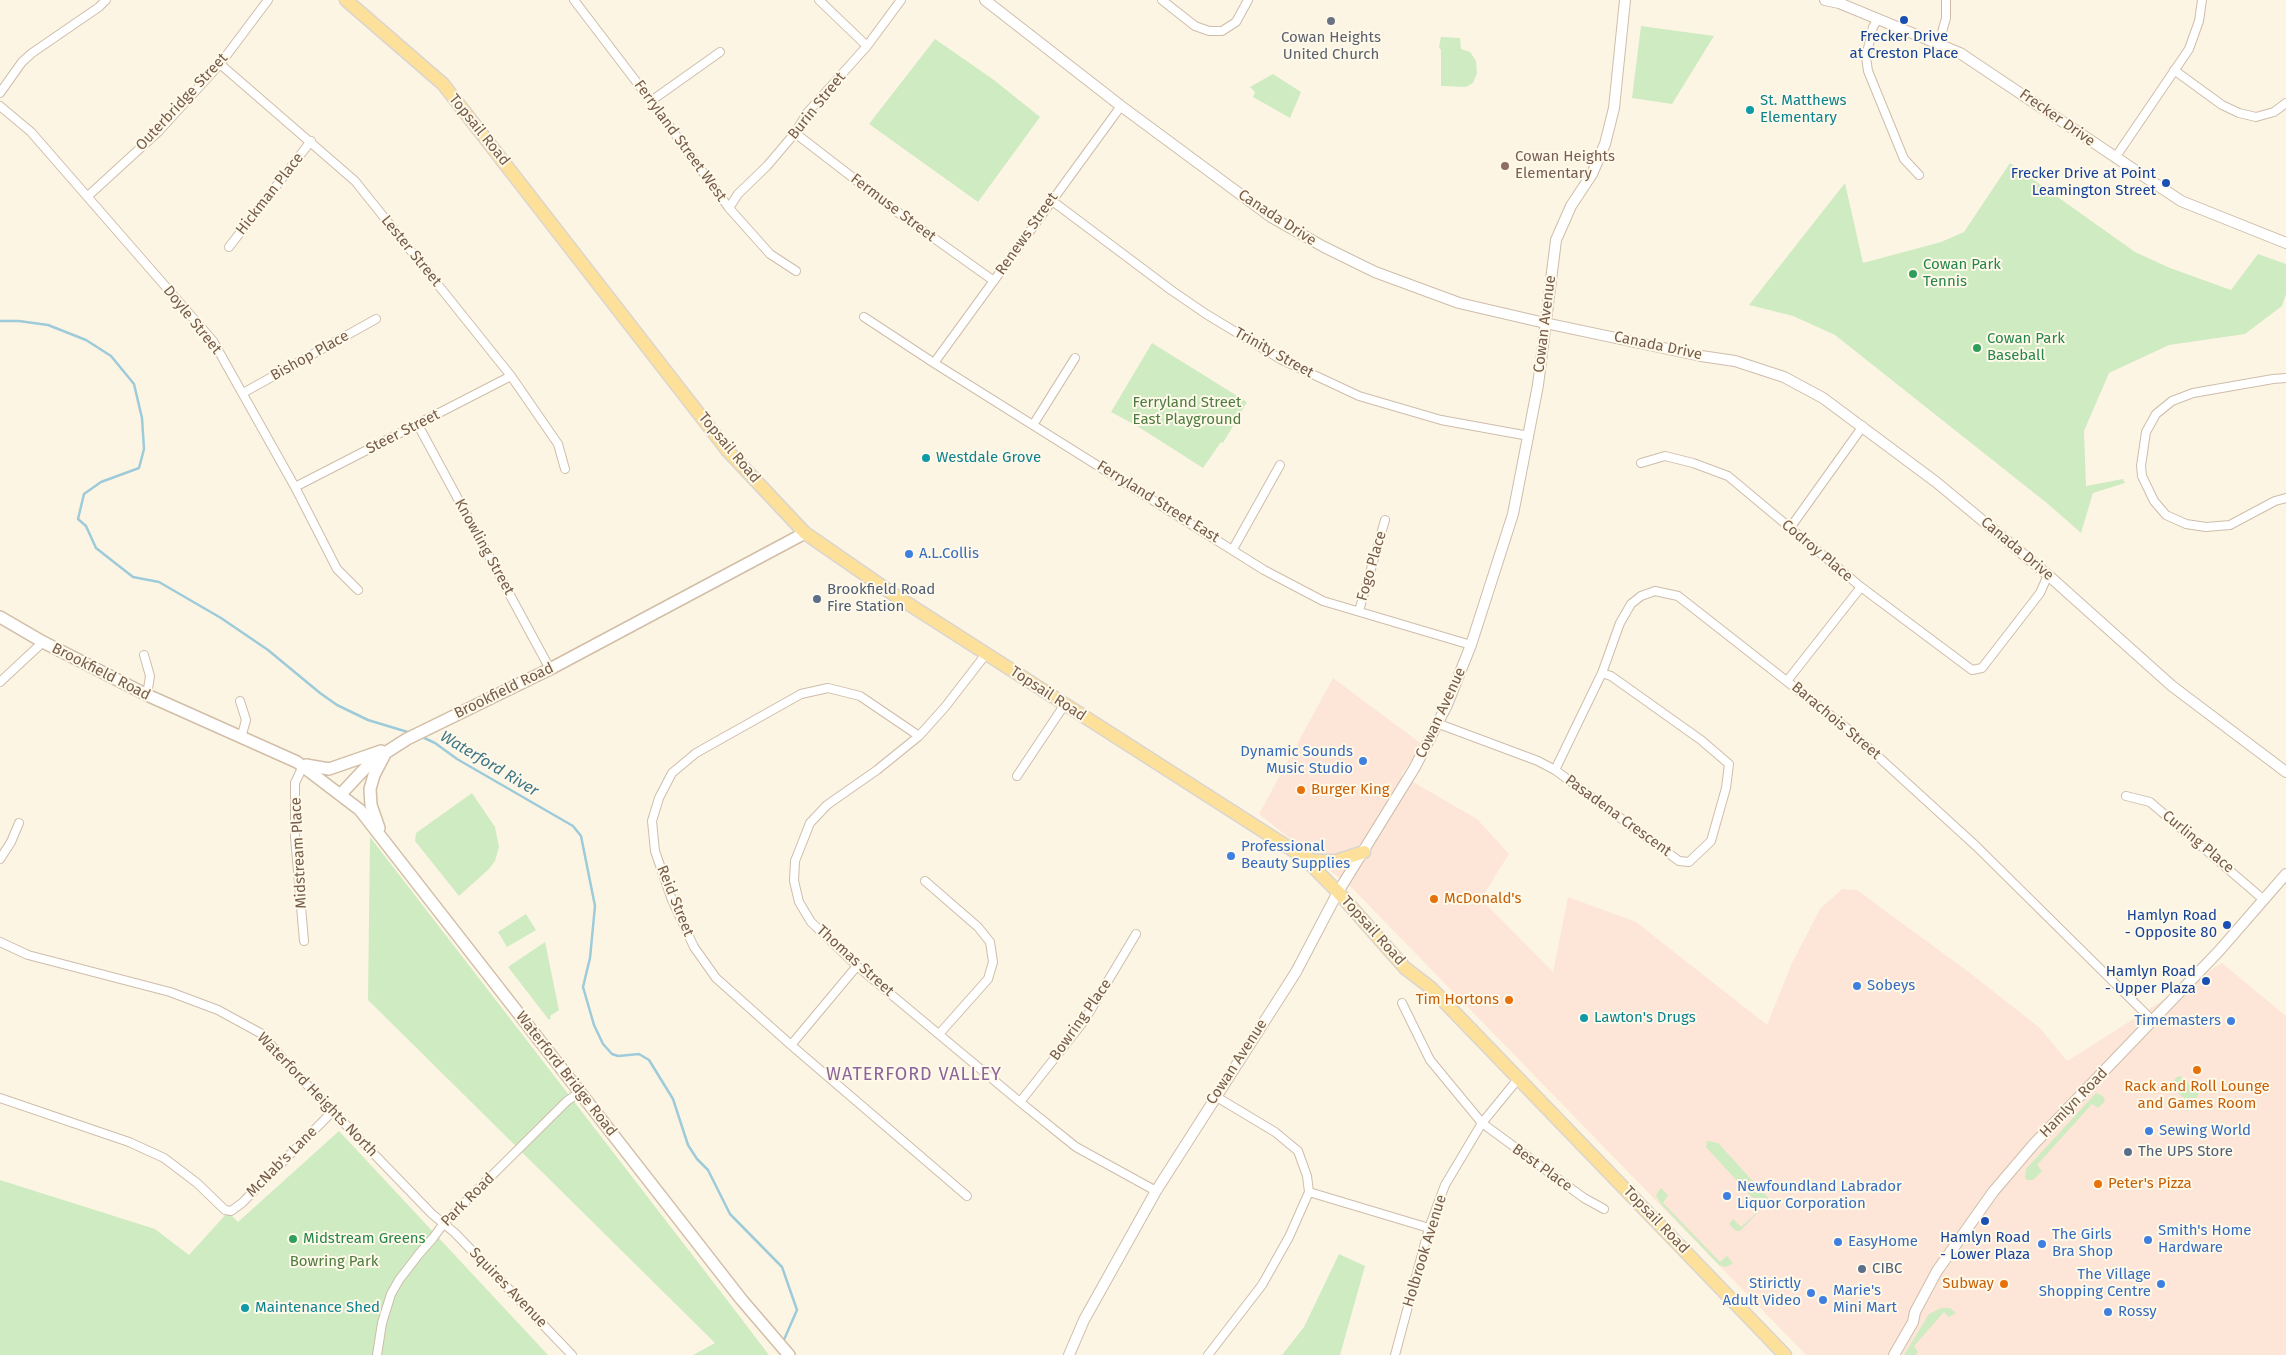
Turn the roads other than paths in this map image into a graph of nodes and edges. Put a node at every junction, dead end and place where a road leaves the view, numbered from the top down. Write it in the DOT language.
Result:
graph roads {
  1 [pos="106,0"];
  2 [pos="268,0"];
  3 [pos="346,0"];
  4 [pos="819,0"];
  5 [pos="901,0"];
  6 [pos="985,0"];
  7 [pos="1162,0"];
  8 [pos="1248,0"];
  9 [pos="1624,0"];
  10 [pos="1825,0"];
  11 [pos="1946,0"];
  12 [pos="2202,0"];
  13 [pos="579,2"];
  14 [pos="1878,19"];
  15 [pos="1939,43"];
  16 [pos="867,46"];
  17 [pos="720,52"];
  18 [pos="220,64"];
  19 [pos="2174,70"];
  20 [pos="0,93"];
  21 [pos="651,100"];
  22 [pos="2286,102"];
  23 [pos="0,106"];
  24 [pos="1121,106"];
  25 [pos="795,133"];
  26 [pos="311,141"];
  27 [pos="2115,158"];
  28 [pos="1919,175"];
  29 [pos="88,196"];
  30 [pos="1051,200"];
  31 [pos="728,208"];
  32 [pos="2286,243"];
  33 [pos="229,247"];
  34 [pos="796,271"];
  35 [pos="994,281"];
  36 [pos="864,317"];
  37 [pos="376,319"];
  38 [pos="1545,324"];
  39 [pos="1075,358"];
  40 [pos="934,364"];
  41 [pos="511,376"];
  42 [pos="2286,378"];
  43 [pos="243,393"];
  44 [pos="418,425"];
  45 [pos="1033,425"];
  46 [pos="1863,426"];
  47 [pos="1529,436"];
  48 [pos="1641,463"];
  49 [pos="1280,466"];
  50 [pos="565,469"];
  51 [pos="295,486"];
  52 [pos="2286,498"];
  53 [pos="1386,520"];
  54 [pos="1790,528"];
  55 [pos="805,533"];
  56 [pos="1233,549"];
  57 [pos="2048,575"];
  58 [pos="1861,587"];
  59 [pos="358,590"];
  60 [pos="1359,611"];
  61 [pos="0,618"];
  62 [pos="44,642"];
  63 [pos="1471,645"];
  64 [pos="986,654"];
  65 [pos="144,655"];
  66 [pos="550,669"];
  67 [pos="1602,673"];
  68 [pos="1788,681"];
  69 [pos="0,682"];
  70 [pos="147,695"];
  71 [pos="240,701"];
  72 [pos="1065,704"];
  73 [pos="1439,724"];
  74 [pos="919,736"];
  75 [pos="241,738"];
  76 [pos="390,748"];
  77 [pos="300,764"];
  78 [pos="1555,770"];
  79 [pos="2286,772"];
  80 [pos="1017,776"];
  81 [pos="341,794"];
  82 [pos="2126,796"];
  83 [pos="19,823"];
  84 [pos="383,837"];
  85 [pos="1364,852"];
  86 [pos="1302,856"];
  87 [pos="0,859"];
  88 [pos="2286,874"];
  89 [pos="924,881"];
  90 [pos="1338,892"];
  91 [pos="2264,900"];
  92 [pos="1136,934"];
  93 [pos="304,941"];
  94 [pos="0,942"];
  95 [pos="857,966"];
  96 [pos="1402,1003"];
  97 [pos="2152,1020"];
  98 [pos="940,1033"];
  99 [pos="791,1045"];
  100 [pos="1518,1079"];
  101 [pos="580,1092"];
  102 [pos="1215,1096"];
  103 [pos="0,1098"];
  104 [pos="1020,1102"];
  105 [pos="332,1112"];
  106 [pos="1482,1123"];
  107 [pos="1156,1191"];
  108 [pos="1309,1192"];
  109 [pos="968,1196"];
  110 [pos="1604,1209"];
  111 [pos="444,1223"];
  112 [pos="1429,1228"];
  113 [pos="378,1355"];
  114 [pos="572,1355"];
  115 [pos="789,1355"];
  116 [pos="1069,1355"];
  117 [pos="1208,1355"];
  118 [pos="1395,1355"];
  119 [pos="1786,1355"];
  120 [pos="1894,1355"];
  1 -- 20 [label="street"];
  2 -- 18 [label="street, Outerbridge Street"];
  3 -- 55 [label="main road, Topsail Road"];
  4 -- 16 [label="street"];
  5 -- 16 [label="street, Burin Street"];
  6 -- 24 [label="street, Canada Drive"];
  7 -- 8 [label="street"];
  9 -- 38 [label="street, Cowan Avenue"];
  10 -- 14 [label="street, Frecker Drive"];
  11 -- 15 [label="street"];
  12 -- 19 [label="street"];
  13 -- 21 [label="street, Ferryland Street West"];
  14 -- 15 [label="street, Frecker Drive"];
  14 -- 28 [label="street"];
  15 -- 27 [label="street, Frecker Drive"];
  16 -- 25 [label="street, Burin Street"];
  17 -- 21 [label="street"];
  18 -- 26 [label="street, Lester Street"];
  18 -- 29 [label="street, Outerbridge Street"];
  19 -- 22 [label="street"];
  19 -- 27 [label="street"];
  21 -- 31 [label="street, Ferryland Street West"];
  23 -- 29 [label="street, Doyle Street"];
  24 -- 30 [label="street, Renews Street"];
  24 -- 38 [label="street, Canada Drive"];
  25 -- 31 [label="street, Burin Street"];
  25 -- 35 [label="street, Fermuse Street"];
  26 -- 33 [label="street, Hickman Place"];
  26 -- 41 [label="street, Lester Street"];
  27 -- 32 [label="street, Frecker Drive"];
  29 -- 43 [label="street, Doyle Street"];
  30 -- 35 [label="street, Renews Street"];
  30 -- 47 [label="street, Trinity Street"];
  31 -- 34 [label="street, Ferryland Street West"];
  35 -- 40 [label="street, Renews Street"];
  36 -- 40 [label="street, Ferryland Street East"];
  37 -- 43 [label="street, Bishop Place"];
  38 -- 46 [label="street, Canada Drive"];
  38 -- 47 [label="street, Cowan Avenue"];
  39 -- 45 [label="street"];
  40 -- 45 [label="street, Ferryland Street East"];
  41 -- 44 [label="street, Steer Street"];
  41 -- 50 [label="street, Lester Street"];
  42 -- 52 [label="street"];
  43 -- 51 [label="street, Doyle Street"];
  44 -- 51 [label="street, Steer Street"];
  44 -- 66 [label="street, Knowling Street"];
  45 -- 56 [label="street, Ferryland Street East"];
  46 -- 54 [label="street"];
  46 -- 57 [label="street, Canada Drive"];
  47 -- 63 [label="street, Cowan Avenue"];
  48 -- 54 [label="street, Codroy Place"];
  49 -- 56 [label="street"];
  51 -- 59 [label="street, Doyle Street"];
  53 -- 60 [label="street, Fogo Place"];
  54 -- 58 [label="street, Codroy Place"];
  55 -- 64 [label="main road, Topsail Road"];
  55 -- 66 [label="main road, Brookfield Road"];
  56 -- 60 [label="street, Ferryland Street East"];
  57 -- 58 [label="street, Codroy Place"];
  57 -- 79 [label="street, Canada Drive"];
  58 -- 68 [label="street"];
  60 -- 63 [label="street, Ferryland Street East"];
  61 -- 62 [label="main road, Brookfield Road"];
  62 -- 69 [label="street"];
  62 -- 70 [label="main road, Brookfield Road"];
  63 -- 73 [label="street, Cowan Avenue"];
  64 -- 72 [label="main road, Topsail Road"];
  64 -- 74 [label="street, Thomas Street"];
  65 -- 70 [label="street"];
  66 -- 76 [label="main road, Brookfield Road"];
  67 -- 68 [label="street, Barachois Street"];
  67 -- 78 [label="street, Barachois Street"];
  67 -- 78 [label="street, Pasadena Crescent"];
  68 -- 97 [label="street, Barachois Street"];
  70 -- 75 [label="main road, Brookfield Road"];
  71 -- 75 [label="street"];
  72 -- 80 [label="street"];
  72 -- 86 [label="main road, Topsail Road"];
  73 -- 78 [label="street, Pasadena Crescent"];
  73 -- 85 [label="street, Cowan Avenue"];
  74 -- 95 [label="street, Thomas Street"];
  74 -- 99 [label="street, Reid Street"];
  75 -- 77 [label="main road, Brookfield Road"];
  76 -- 77 [label="main road"];
  76 -- 81 [label="main road, Brookfield Road"];
  76 -- 84 [label="main road"];
  77 -- 81 [label="main road, Brookfield Road"];
  77 -- 93 [label="street, Midstream Place"];
  81 -- 84 [label="main road, Waterford Bridge Road"];
  82 -- 91 [label="street, Curling Place"];
  83 -- 87 [label="street"];
  84 -- 101 [label="main road, Waterford Bridge Road"];
  85 -- 86 [label="main road"];
  85 -- 90 [label="street, Cowan Avenue"];
  86 -- 90 [label="main road, Topsail Road"];
  88 -- 91 [label="street, Hamlyn Road"];
  89 -- 98 [label="street"];
  90 -- 100 [label="main road, Topsail Road"];
  90 -- 102 [label="street, Cowan Avenue"];
  91 -- 97 [label="street, Hamlyn Road"];
  92 -- 104 [label="street, Bowring Place"];
  94 -- 105 [label="street, Waterford Heights North"];
  95 -- 98 [label="street, Thomas Street"];
  95 -- 99 [label="street"];
  96 -- 106 [label="street, Best Place"];
  97 -- 120 [label="street, Hamlyn Road"];
  98 -- 104 [label="street, Thomas Street"];
  99 -- 109 [label="street, Reid Street"];
  100 -- 106 [label="street, Holbrook Avenue"];
  100 -- 119 [label="main road, Topsail Road"];
  101 -- 111 [label="street, Park Road"];
  101 -- 115 [label="main road, Waterford Bridge Road"];
  102 -- 107 [label="street, Cowan Avenue"];
  102 -- 108 [label="street"];
  103 -- 105 [label="street, McNab's Lane"];
  104 -- 107 [label="street, Thomas Street"];
  105 -- 111 [label="street, Waterford Heights North"];
  106 -- 110 [label="street, Best Place"];
  106 -- 112 [label="street, Holbrook Avenue"];
  107 -- 116 [label="street, Cowan Avenue"];
  108 -- 112 [label="street"];
  108 -- 117 [label="street"];
  111 -- 113 [label="street, Park Road"];
  111 -- 114 [label="street, Squires Avenue"];
  112 -- 118 [label="street, Holbrook Avenue"];
}
